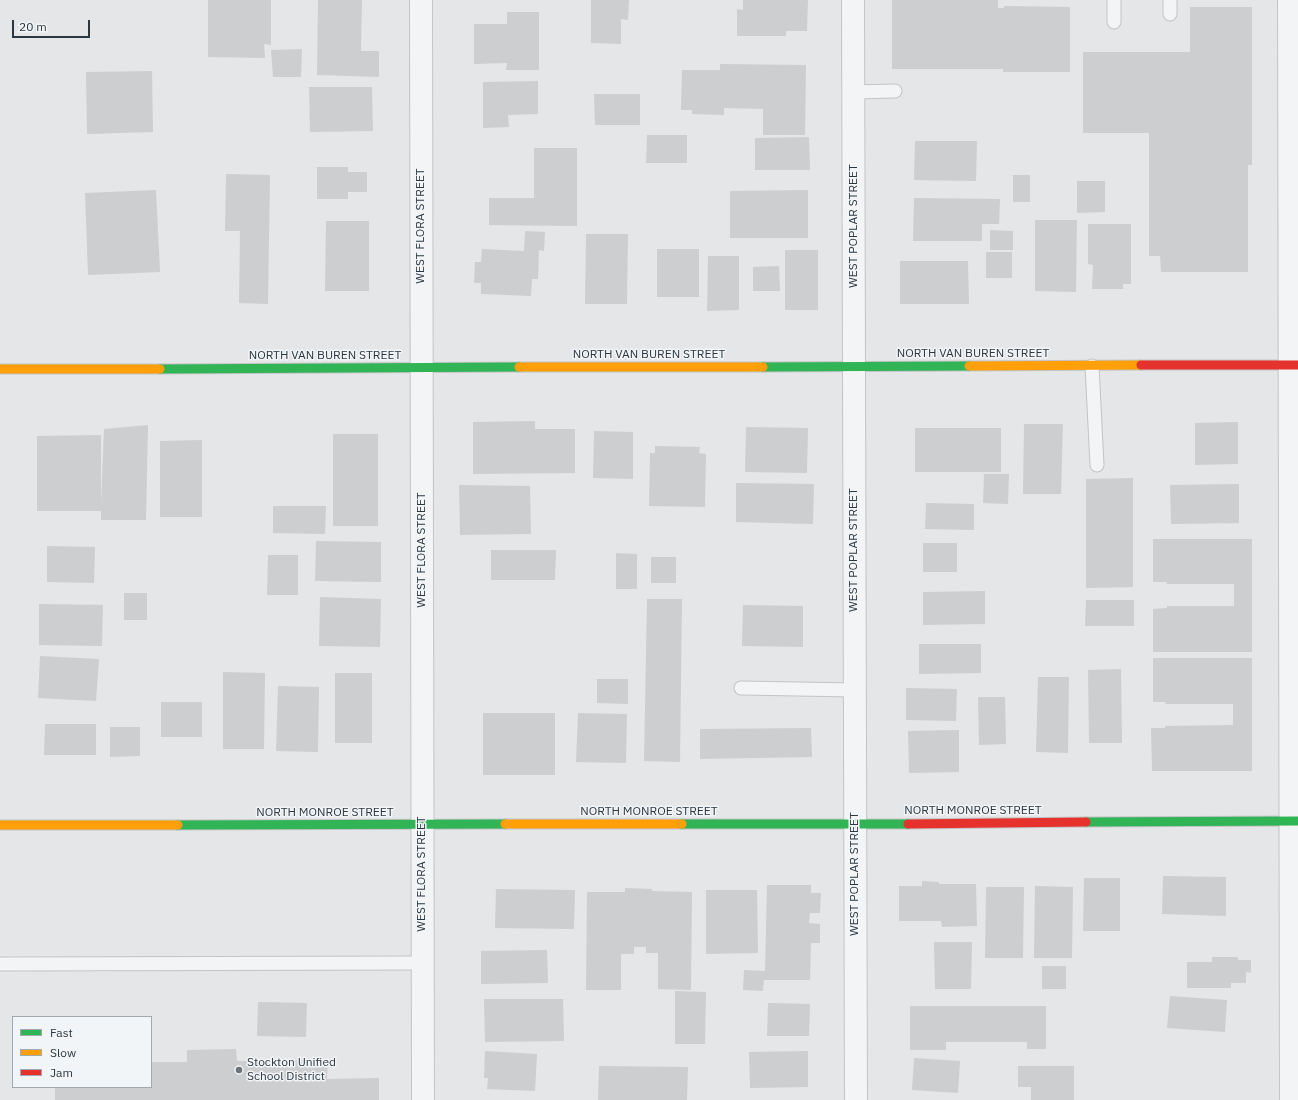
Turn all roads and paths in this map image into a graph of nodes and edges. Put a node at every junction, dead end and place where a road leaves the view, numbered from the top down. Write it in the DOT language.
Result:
graph roads {
  1 [pos="421,0"];
  2 [pos="853,0"];
  3 [pos="1114,0"];
  4 [pos="1170,0"];
  5 [pos="1289,0"];
  6 [pos="1170,14"];
  7 [pos="1114,22"];
  8 [pos="895,91"];
  9 [pos="853,92"];
  10 [pos="1294,365"];
  11 [pos="1092,366"];
  12 [pos="854,367"];
  13 [pos="422,368"];
  14 [pos="0,369"];
  15 [pos="1097,465"];
  16 [pos="741,688"];
  17 [pos="855,690"];
  18 [pos="1294,821"];
  19 [pos="855,824"];
  20 [pos="0,825"];
  21 [pos="422,825"];
  22 [pos="422,963"];
  23 [pos="0,964"];
  24 [pos="1295,1006"];
  25 [pos="423,1100"];
  26 [pos="856,1100"];
  27 [pos="1291,1100"];
  1 -- 13 [label="street, WEST FLORA STREET"];
  2 -- 9 [label="street, WEST POPLAR STREET"];
  3 -- 7 [label="lane"];
  4 -- 6 [label="lane"];
  5 -- 10 [label="street"];
  8 -- 9 [label="lane"];
  9 -- 12 [label="street, WEST POPLAR STREET"];
  10 -- 11 [label="street, NORTH VAN BUREN STREET"];
  10 -- 18 [label="street"];
  11 -- 12 [label="street, NORTH VAN BUREN STREET"];
  11 -- 15 [label="lane"];
  12 -- 13 [label="street, NORTH VAN BUREN STREET"];
  12 -- 17 [label="street, WEST POPLAR STREET"];
  13 -- 14 [label="street, NORTH VAN BUREN STREET"];
  13 -- 21 [label="street, WEST FLORA STREET"];
  16 -- 17 [label="lane"];
  17 -- 19 [label="street, WEST POPLAR STREET"];
  18 -- 19 [label="street, NORTH MONROE STREET"];
  18 -- 24 [label="street"];
  19 -- 21 [label="street, NORTH MONROE STREET"];
  19 -- 26 [label="street, WEST POPLAR STREET"];
  20 -- 21 [label="street, NORTH MONROE STREET"];
  21 -- 22 [label="street, WEST FLORA STREET"];
  22 -- 23 [label="lane"];
  22 -- 25 [label="street, WEST FLORA STREET"];
  24 -- 27 [label="street"];
}
